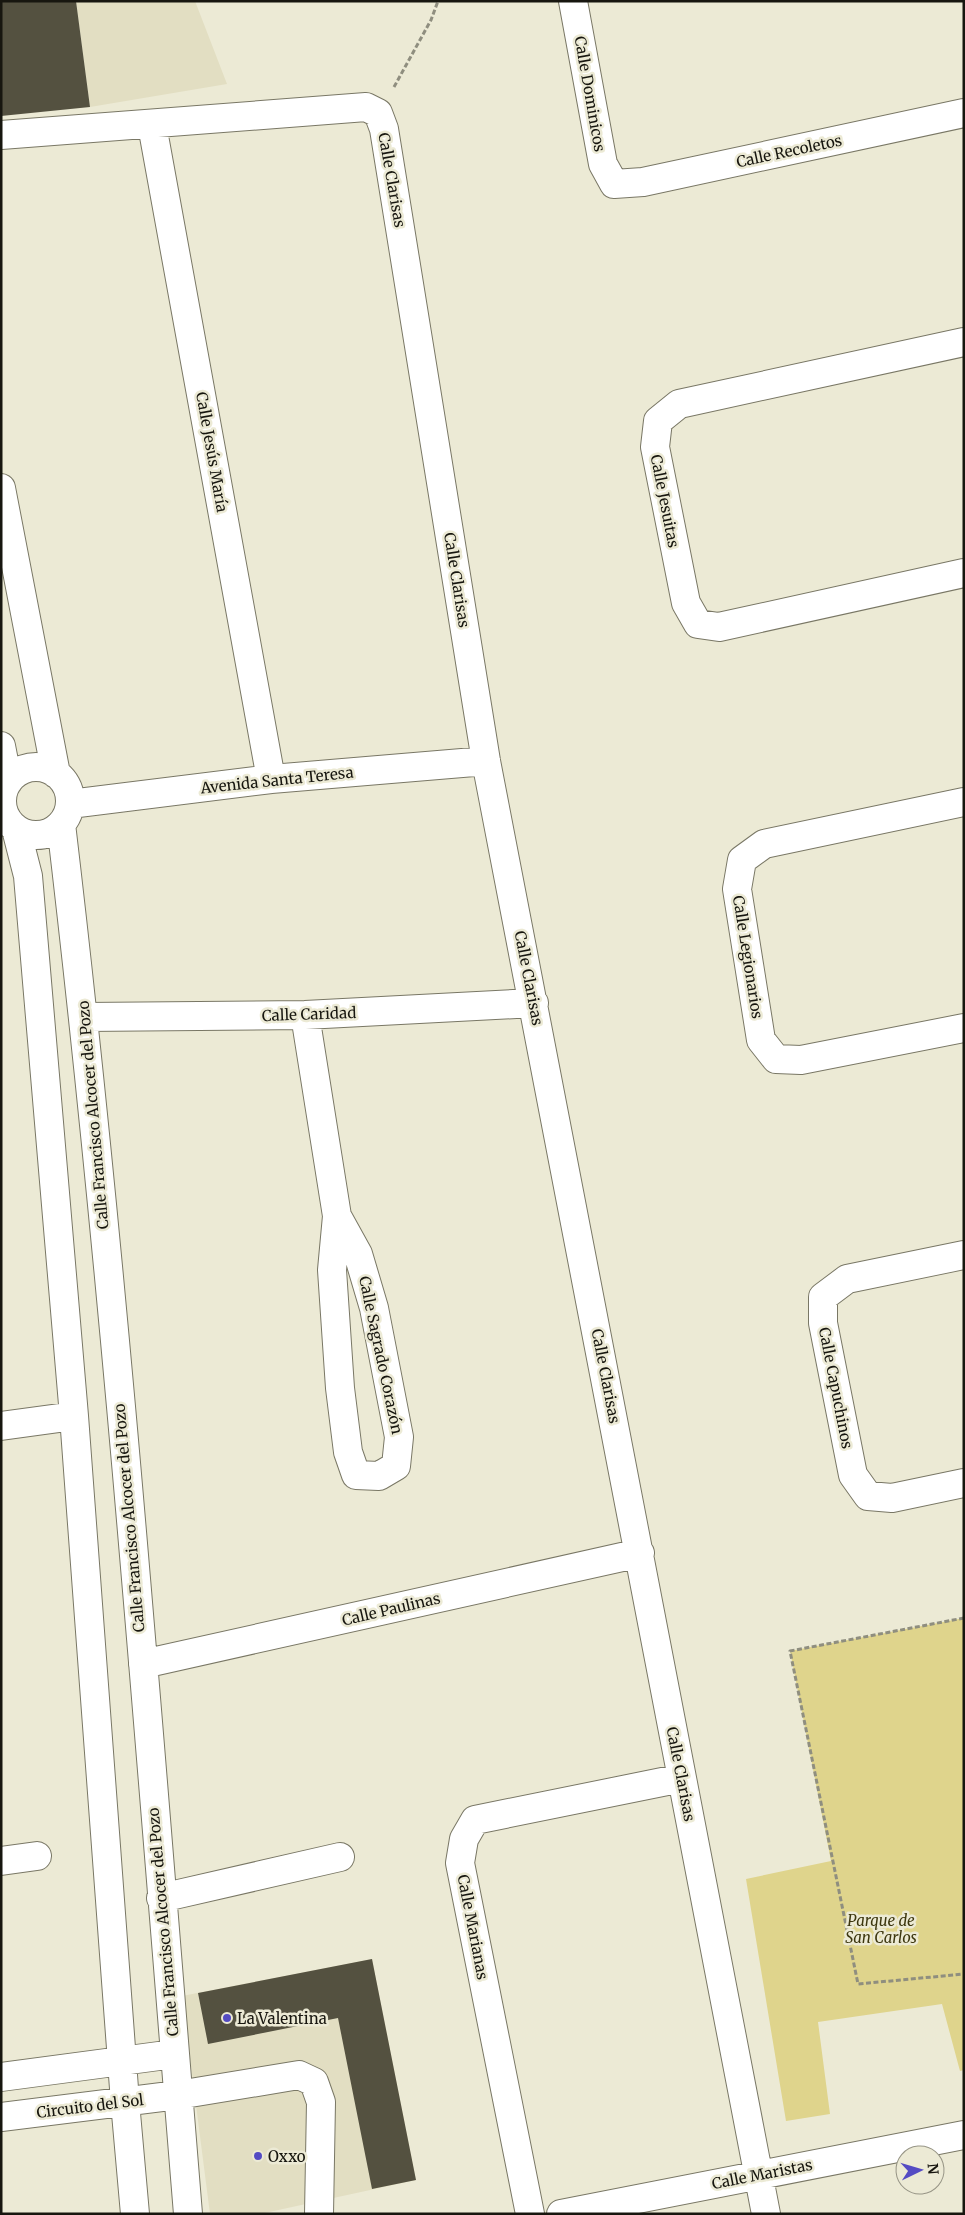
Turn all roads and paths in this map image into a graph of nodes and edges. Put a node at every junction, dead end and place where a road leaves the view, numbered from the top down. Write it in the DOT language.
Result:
graph roads {
  1 [pos="438,1"];
  2 [pos="573,1"];
  3 [pos="378,113"];
  4 [pos="964,113"];
  5 [pos="152,125"];
  6 [pos="1,135"];
  7 [pos="614,184"];
  8 [pos="964,342"];
  9 [pos="1,488"];
  10 [pos="964,573"];
  11 [pos="1,746"];
  12 [pos="486,762"];
  13 [pos="56,774"];
  14 [pos="271,779"];
  15 [pos="8,782"];
  16 [pos="964,802"];
  17 [pos="66,814"];
  18 [pos="7,815"];
  19 [pos="534,1003"];
  20 [pos="84,1016"];
  21 [pos="305,1016"];
  22 [pos="964,1028"];
  23 [pos="337,1216"];
  24 [pos="964,1255"];
  25 [pos="74,1416"];
  26 [pos="1,1426"];
  27 [pos="964,1483"];
  28 [pos="640,1553"];
  29 [pos="964,1618"];
  30 [pos="142,1664"];
  31 [pos="682,1778"];
  32 [pos="37,1856"];
  33 [pos="340,1856"];
  34 [pos="1,1861"];
  35 [pos="161,1898"];
  36 [pos="964,1974"];
  37 [pos="174,2054"];
  38 [pos="123,2063"];
  39 [pos="1,2077"];
  40 [pos="178,2095"];
  41 [pos="125,2102"];
  42 [pos="1,2117"];
  43 [pos="964,2135"];
  44 [pos="759,2174"];
  45 [pos="630,2207"];
  46 [pos="135,2214"];
  47 [pos="188,2214"];
  48 [pos="319,2214"];
  49 [pos="530,2214"];
  50 [pos="561,2214"];
  51 [pos="766,2214"];
  1 -- 3 [label="path"];
  2 -- 7 [label="street, Calle Dominicos"];
  3 -- 5 [label="street, Calle Clarisas"];
  3 -- 12 [label="street, Calle Clarisas"];
  4 -- 7 [label="street, Calle Recoletos"];
  5 -- 6 [label="street, Calle Clarisas"];
  5 -- 14 [label="street, Calle Jesús María"];
  8 -- 10 [label="street, Calle Jesuitas"];
  9 -- 13 [label="street"];
  11 -- 15 [label="street"];
  12 -- 14 [label="street, Avenida Santa Teresa"];
  12 -- 19 [label="street, Calle Clarisas"];
  13 -- 15 [label="street"];
  13 -- 17 [label="street"];
  14 -- 17 [label="street, Avenida Santa Teresa"];
  15 -- 18 [label="street"];
  16 -- 22 [label="street, Calle Legionarios"];
  17 -- 18 [label="street"];
  17 -- 20 [label="street, Calle Francisco Alcocer del Pozo"];
  18 -- 25 [label="street"];
  19 -- 21 [label="street, Calle Caridad"];
  19 -- 28 [label="street, Calle Clarisas"];
  20 -- 21 [label="street, Calle Caridad"];
  20 -- 30 [label="street, Calle Francisco Alcocer del Pozo"];
  21 -- 23 [label="street, Calle Sagrado Corazón"];
  23 -- 23 [label="street, Calle Sagrado Corazón"];
  24 -- 27 [label="street, Calle Capuchinos"];
  25 -- 26 [label="street"];
  25 -- 38 [label="street"];
  28 -- 30 [label="street, Calle Paulinas"];
  28 -- 31 [label="street, Calle Clarisas"];
  29 -- 36 [label="path"];
  30 -- 35 [label="street, Calle Francisco Alcocer del Pozo"];
  31 -- 44 [label="street, Calle Clarisas"];
  31 -- 49 [label="street, Calle Marianas"];
  32 -- 34 [label="street"];
  33 -- 35 [label="street"];
  35 -- 37 [label="street, Calle Francisco Alcocer del Pozo"];
  37 -- 38 [label="street"];
  37 -- 40 [label="street, Calle Francisco Alcocer del Pozo"];
  38 -- 39 [label="street"];
  38 -- 41 [label="street"];
  40 -- 41 [label="street, Circuito del Sol"];
  40 -- 47 [label="street, Calle Francisco Alcocer del Pozo"];
  40 -- 48 [label="street, Circuito del Sol"];
  41 -- 42 [label="street, Circuito del Sol"];
  41 -- 46 [label="street"];
  43 -- 44 [label="street, Calle Maristas"];
  44 -- 45 [label="street, Calle Maristas"];
  44 -- 51 [label="street, Calle Clarisas"];
  45 -- 50 [label="street, Calle Maristas"];
}
